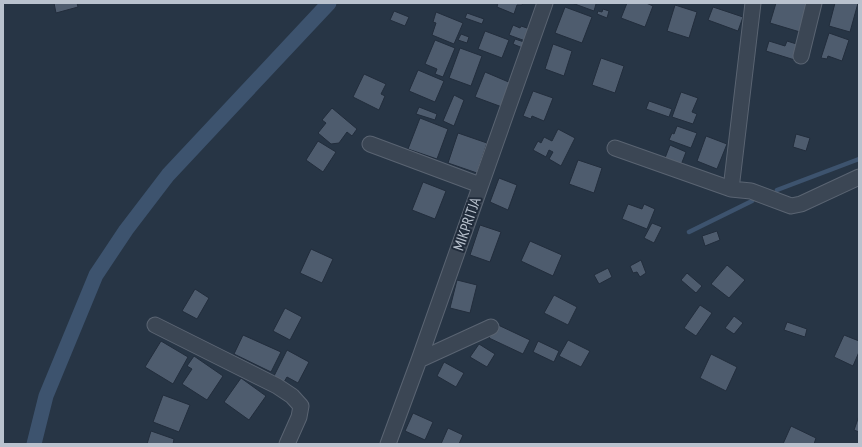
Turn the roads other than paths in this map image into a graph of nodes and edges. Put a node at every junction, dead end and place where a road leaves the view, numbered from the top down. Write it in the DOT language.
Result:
graph roads {
  1 [pos="545,3"];
  2 [pos="753,3"];
  3 [pos="814,3"];
  4 [pos="801,56"];
  5 [pos="370,144"];
  6 [pos="615,148"];
  7 [pos="859,177"];
  8 [pos="480,185"];
  9 [pos="731,189"];
  10 [pos="155,325"];
  11 [pos="491,327"];
  12 [pos="419,360"];
  13 [pos="287,444"];
  14 [pos="388,444"];
  1 -- 8 [label="street, MIKPRITJA"];
  2 -- 9 [label="street"];
  3 -- 4 [label="street"];
  5 -- 8 [label="street"];
  6 -- 9 [label="street"];
  7 -- 9 [label="street"];
  8 -- 12 [label="street, MIKPRITJA"];
  10 -- 13 [label="street"];
  11 -- 12 [label="street"];
  12 -- 14 [label="street, MIKPRITJA"];
}
